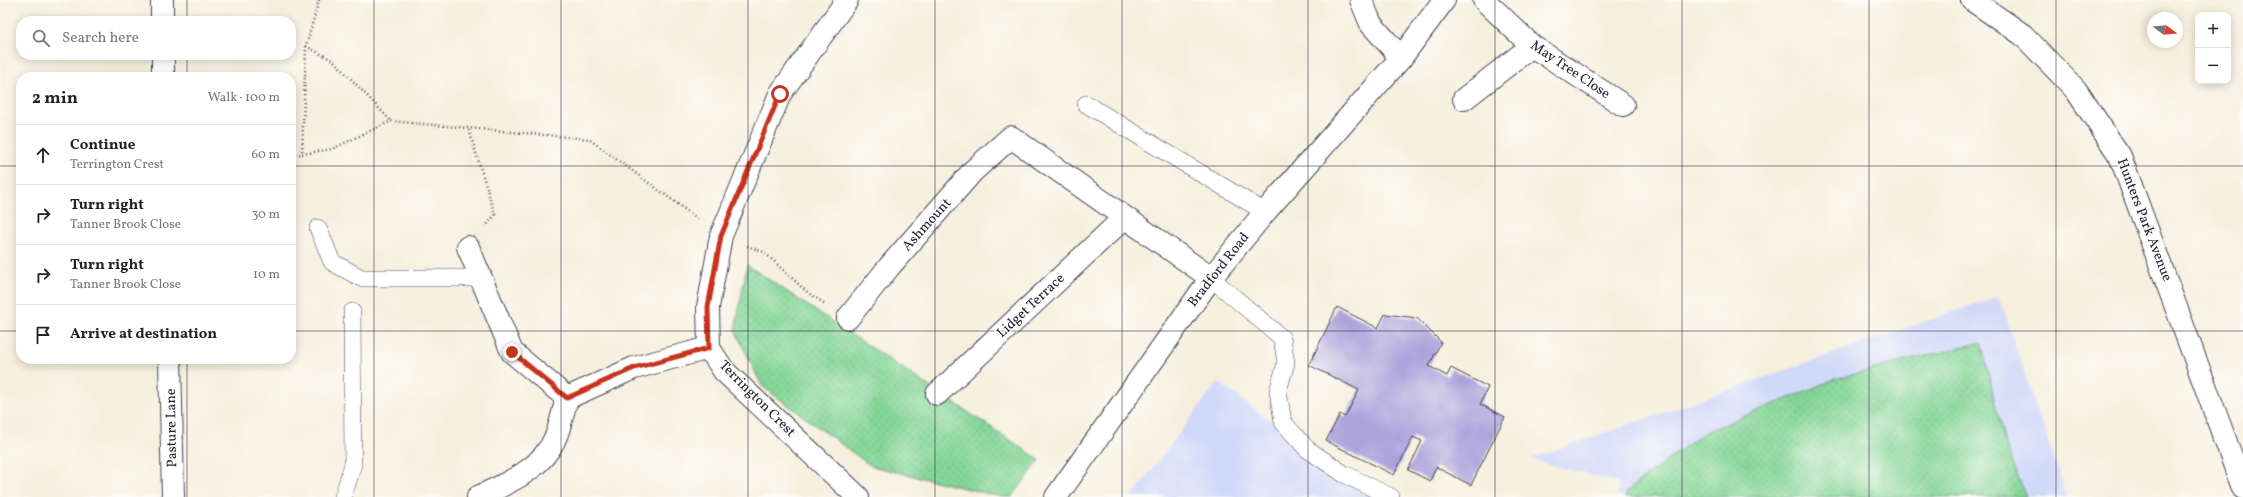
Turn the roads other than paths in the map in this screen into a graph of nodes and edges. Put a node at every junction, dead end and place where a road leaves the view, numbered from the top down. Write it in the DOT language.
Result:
graph roads {
  1 [pos="162,0"];
  2 [pos="847,0"];
  3 [pos="1361,0"];
  4 [pos="1444,0"];
  5 [pos="1484,0"];
  6 [pos="1972,0"];
  7 [pos="162,16"];
  8 [pos="1532,46"];
  9 [pos="1401,58"];
  10 [pos="163,60"];
  11 [pos="163,72"];
  12 [pos="1464,99"];
  13 [pos="1086,104"];
  14 [pos="1623,105"];
  15 [pos="1265,212"];
  16 [pos="1124,218"];
  17 [pos="318,228"];
  18 [pos="468,247"];
  19 [pos="481,278"];
  20 [pos="1212,278"];
  21 [pos="352,312"];
  22 [pos="848,318"];
  23 [pos="709,348"];
  24 [pos="170,364"];
  25 [pos="937,394"];
  26 [pos="567,398"];
  27 [pos="2243,488"];
  28 [pos="174,497"];
  29 [pos="343,497"];
  30 [pos="478,497"];
  31 [pos="858,497"];
  32 [pos="1056,497"];
  33 [pos="1391,497"];
  1 -- 7 [label="street"];
  2 -- 23 [label="street, Terrington Crest"];
  3 -- 9 [label="street"];
  4 -- 9 [label="street, Bradford Road"];
  5 -- 8 [label="street, May Tree Close"];
  6 -- 27 [label="street, Hunters Park Avenue"];
  8 -- 12 [label="street"];
  8 -- 14 [label="street, May Tree Close"];
  9 -- 15 [label="street, Bradford Road"];
  10 -- 11 [label="street"];
  13 -- 15 [label="lane"];
  15 -- 20 [label="street, Bradford Road"];
  16 -- 20 [label="street"];
  16 -- 22 [label="street, Ashmount"];
  16 -- 25 [label="street, Lidget Terrace"];
  17 -- 19 [label="lane"];
  18 -- 19 [label="street"];
  19 -- 26 [label="street"];
  20 -- 32 [label="street, Bradford Road"];
  20 -- 33 [label="lane"];
  21 -- 29 [label="lane"];
  23 -- 26 [label="street"];
  23 -- 31 [label="street, Terrington Crest"];
  24 -- 28 [label="street, Pasture Lane"];
  26 -- 30 [label="street"];
}
